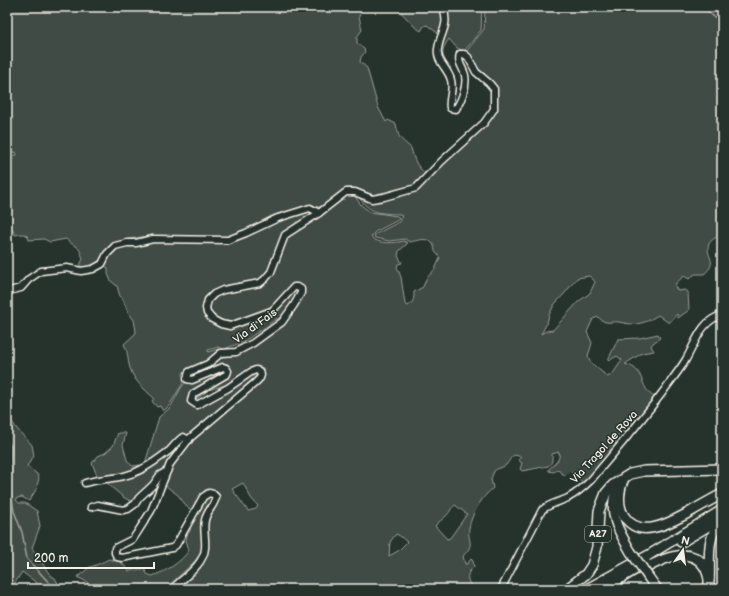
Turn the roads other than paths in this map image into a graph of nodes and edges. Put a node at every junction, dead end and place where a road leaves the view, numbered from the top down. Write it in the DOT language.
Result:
graph roads {
  1 [pos="443,7"];
  2 [pos="319,213"];
  3 [pos="7,290"];
  4 [pos="722,314"];
  5 [pos="189,440"];
  6 [pos="722,469"];
  7 [pos="168,471"];
  8 [pos="624,478"];
  9 [pos="85,483"];
  10 [pos="722,494"];
  11 [pos="90,507"];
  12 [pos="722,510"];
  13 [pos="722,518"];
  14 [pos="722,521"];
  15 [pos="709,579"];
  16 [pos="172,589"];
  17 [pos="501,589"];
  18 [pos="567,589"];
  19 [pos="587,589"];
  20 [pos="604,589"];
  21 [pos="657,589"];
  22 [pos="708,589"];
  1 -- 2 [label="street, Via di Fais"];
  2 -- 3 [label="street"];
  2 -- 5 [label="street, Via di Fais"];
  4 -- 17 [label="street, Via Tragol de Rova"];
  5 -- 7 [label="street, Via di Fais"];
  5 -- 9 [label="street"];
  6 -- 8 [label="highway, A27"];
  7 -- 11 [label="street"];
  7 -- 16 [label="street, Via di Fais"];
  8 -- 10 [label="highway, A27"];
  8 -- 18 [label="highway, A27"];
  8 -- 21 [label="highway, A27, bridge"];
  12 -- 19 [label="highway"];
  13 -- 20 [label="highway"];
  14 -- 15 [label="highway"];
  15 -- 20 [label="highway"];
  15 -- 22 [label="highway"];
}
